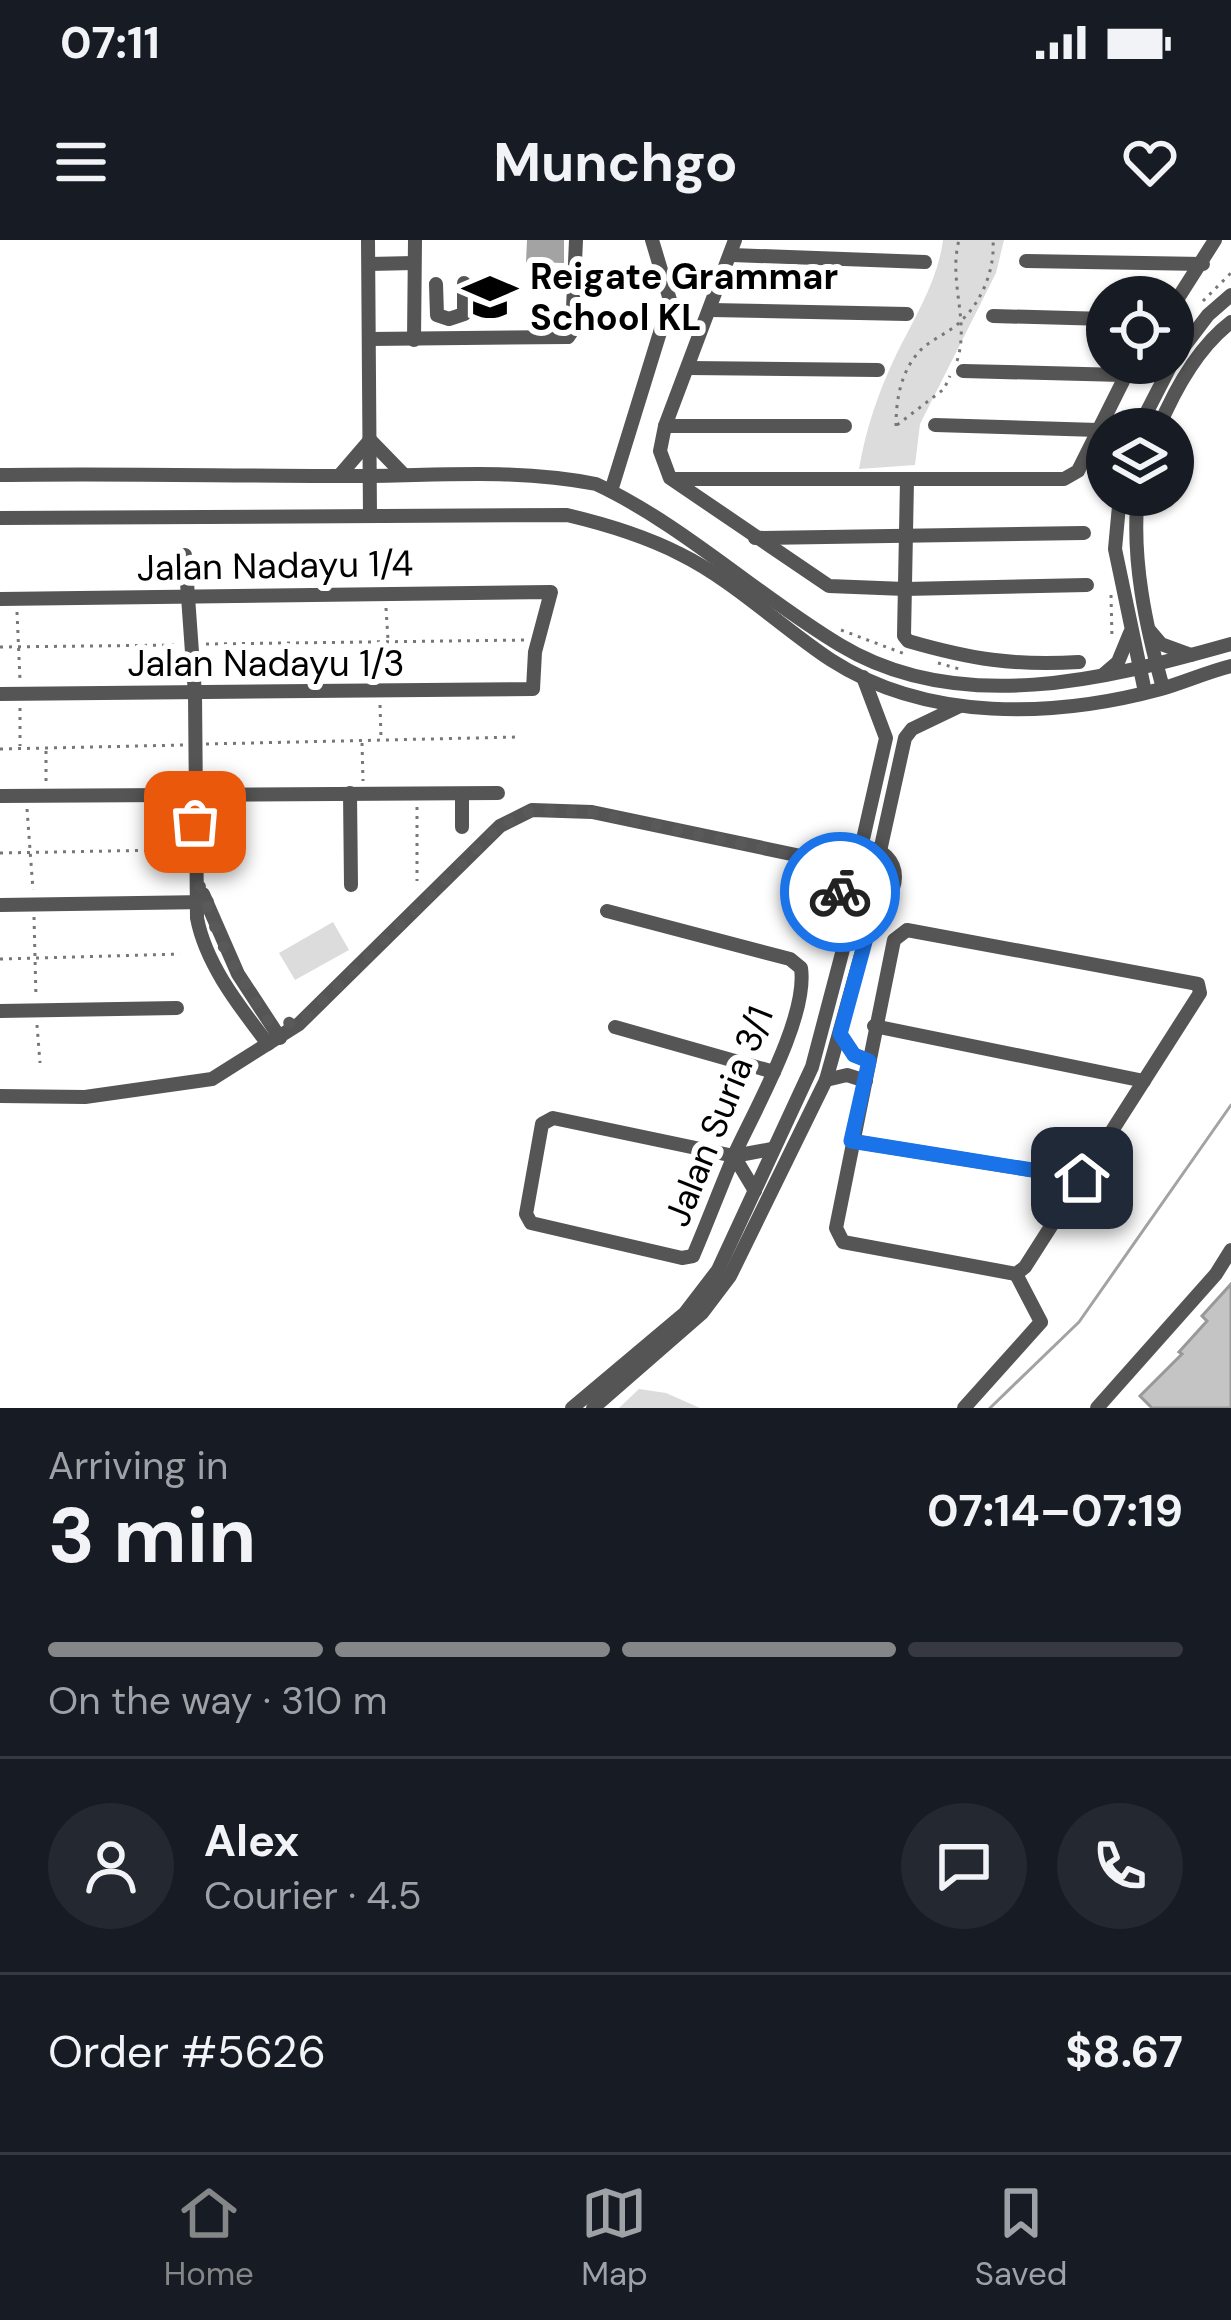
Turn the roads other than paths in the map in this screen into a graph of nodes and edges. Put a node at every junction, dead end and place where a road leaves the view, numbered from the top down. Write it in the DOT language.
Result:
graph roads {
  1 [pos="368,240"];
  2 [pos="415,240"];
  3 [pos="576,240"];
  4 [pos="652,240"];
  5 [pos="1215,240"];
  6 [pos="734,248"];
  7 [pos="1027,261"];
  8 [pos="926,262"];
  9 [pos="414,263"];
  10 [pos="369,264"];
  11 [pos="1203,264"];
  12 [pos="1194,277"];
  13 [pos="464,283"];
  14 [pos="436,284"];
  15 [pos="1231,296"];
  16 [pos="712,310"];
  17 [pos="908,314"];
  18 [pos="993,316"];
  19 [pos="1086,318"];
  20 [pos="449,319"];
  21 [pos="1231,322"];
  22 [pos="1194,333"];
  23 [pos="370,339"];
  24 [pos="414,340"];
  25 [pos="449,340"];
  26 [pos="689,368"];
  27 [pos="878,370"];
  28 [pos="1086,370"];
  29 [pos="963,371"];
  30 [pos="1168,408"];
  31 [pos="935,425"];
  32 [pos="665,427"];
  33 [pos="845,427"];
  34 [pos="1086,430"];
  35 [pos="370,440"];
  36 [pos="1086,455"];
  37 [pos="403,474"];
  38 [pos="0,475"];
  39 [pos="339,476"];
  40 [pos="370,476"];
  41 [pos="670,478"];
  42 [pos="706,479"];
  43 [pos="907,480"];
  44 [pos="611,491"];
  45 [pos="696,498"];
  46 [pos="370,516"];
  47 [pos="1118,516"];
  48 [pos="1138,516"];
  49 [pos="0,518"];
  50 [pos="1084,533"];
  51 [pos="906,534"];
  52 [pos="754,538"];
  53 [pos="185,555"];
  54 [pos="1087,585"];
  55 [pos="904,589"];
  56 [pos="189,597"];
  57 [pos="0,599"];
  58 [pos="1131,630"];
  59 [pos="1150,631"];
  60 [pos="1231,644"];
  61 [pos="1192,656"];
  62 [pos="1079,662"];
  63 [pos="1156,664"];
  64 [pos="1231,666"];
  65 [pos="1138,668"];
  66 [pos="863,676"];
  67 [pos="1100,677"];
  68 [pos="1163,688"];
  69 [pos="533,689"];
  70 [pos="1145,692"];
  71 [pos="0,694"];
  72 [pos="195,694"];
  73 [pos="960,706"];
  74 [pos="356,793"];
  75 [pos="193,794"];
  76 [pos="462,794"];
  77 [pos="498,794"];
  78 [pos="0,796"];
  79 [pos="462,827"];
  80 [pos="861,848"];
  81 [pos="880,851"];
  82 [pos="839,864"];
  83 [pos="351,885"];
  84 [pos="202,902"];
  85 [pos="855,904"];
  86 [pos="0,905"];
  87 [pos="875,905"];
  88 [pos="607,911"];
  89 [pos="176,1008"];
  90 [pos="0,1011"];
  91 [pos="260,1023"];
  92 [pos="299,1024"];
  93 [pos="874,1026"];
  94 [pos="615,1027"];
  95 [pos="840,1034"];
  96 [pos="274,1041"];
  97 [pos="248,1057"];
  98 [pos="869,1061"];
  99 [pos="774,1072"];
  100 [pos="826,1080"];
  101 [pos="866,1081"];
  102 [pos="1144,1081"];
  103 [pos="0,1096"];
  104 [pos="851,1141"];
  105 [pos="772,1149"];
  106 [pos="734,1156"];
  107 [pos="1082,1178"];
  108 [pos="755,1191"];
  109 [pos="1231,1250"];
  110 [pos="1016,1274"];
  111 [pos="572,1408"];
  112 [pos="593,1408"];
  113 [pos="964,1408"];
  114 [pos="1097,1408"];
  1 -- 10 [label="street"];
  2 -- 9 [label="street"];
  3 -- 25 [label="street"];
  4 -- 44 [label="street"];
  5 -- 11 [label="street"];
  6 -- 8 [label="street"];
  6 -- 16 [label="street"];
  7 -- 11 [label="street"];
  9 -- 10 [label="street"];
  9 -- 24 [label="street"];
  10 -- 23 [label="street"];
  11 -- 12 [label="street"];
  13 -- 20 [label="street"];
  14 -- 20 [label="street"];
  15 -- 22 [label="street"];
  16 -- 17 [label="street"];
  16 -- 26 [label="street"];
  18 -- 19 [label="street"];
  20 -- 25 [label="street"];
  21 -- 30 [label="street"];
  23 -- 24 [label="street"];
  23 -- 35 [label="street"];
  24 -- 25 [label="street"];
  26 -- 27 [label="street"];
  26 -- 32 [label="street"];
  28 -- 29 [label="street"];
  31 -- 34 [label="street"];
  32 -- 33 [label="street"];
  32 -- 41 [label="street"];
  35 -- 37 [label="street"];
  35 -- 39 [label="street"];
  35 -- 40 [label="street"];
  36 -- 43 [label="street"];
  37 -- 40 [label="street"];
  37 -- 44 [label="street"];
  38 -- 39 [label="street"];
  39 -- 40 [label="street"];
  40 -- 46 [label="street"];
  41 -- 42 [label="street"];
  41 -- 45 [label="street"];
  42 -- 43 [label="street"];
  42 -- 45 [label="street"];
  43 -- 51 [label="street"];
  44 -- 67 [label="street"];
  45 -- 52 [label="street"];
  46 -- 49 [label="street"];
  46 -- 66 [label="street"];
  47 -- 58 [label="street"];
  48 -- 59 [label="street"];
  50 -- 51 [label="street"];
  51 -- 52 [label="street"];
  51 -- 55 [label="street"];
  52 -- 55 [label="street"];
  53 -- 56 [label="street"];
  54 -- 55 [label="street"];
  55 -- 62 [label="street"];
  56 -- 57 [label="street, Jalan Nadayu 1/4"];
  56 -- 69 [label="street, Jalan Nadayu 1/4"];
  56 -- 72 [label="street"];
  58 -- 65 [label="street"];
  58 -- 67 [label="street"];
  59 -- 61 [label="street"];
  59 -- 63 [label="street"];
  60 -- 61 [label="street"];
  61 -- 63 [label="street"];
  63 -- 65 [label="street"];
  63 -- 68 [label="street"];
  64 -- 68 [label="street"];
  65 -- 67 [label="street"];
  65 -- 70 [label="street"];
  66 -- 73 [label="street"];
  66 -- 80 [label="street"];
  68 -- 70 [label="street"];
  69 -- 72 [label="street, Jalan Nadayu 1/3"];
  70 -- 73 [label="street"];
  71 -- 72 [label="street, Jalan Nadayu 1/3"];
  72 -- 75 [label="street"];
  73 -- 81 [label="street"];
  74 -- 75 [label="street"];
  74 -- 76 [label="street"];
  74 -- 83 [label="street"];
  75 -- 78 [label="street"];
  75 -- 84 [label="street"];
  76 -- 77 [label="street"];
  76 -- 79 [label="street"];
  80 -- 81 [label="street"];
  80 -- 82 [label="street"];
  81 -- 87 [label="street"];
  82 -- 85 [label="street"];
  82 -- 92 [label="street"];
  84 -- 86 [label="street"];
  84 -- 91 [label="street"];
  85 -- 87 [label="street"];
  85 -- 105 [label="street"];
  87 -- 95 [label="street"];
  88 -- 99 [label="street, Jalan Suria 3/1"];
  89 -- 90 [label="street"];
  91 -- 92 [label="street"];
  91 -- 96 [label="street"];
  91 -- 97 [label="street"];
  92 -- 96 [label="street"];
  93 -- 98 [label="street"];
  93 -- 102 [label="street"];
  93 -- 102 [label="street"];
  94 -- 99 [label="street"];
  95 -- 98 [label="street"];
  95 -- 100 [label="street"];
  96 -- 97 [label="street"];
  97 -- 103 [label="street"];
  98 -- 101 [label="street"];
  99 -- 106 [label="street, Jalan Suria 3/1"];
  100 -- 101 [label="street"];
  100 -- 112 [label="street"];
  101 -- 104 [label="street"];
  102 -- 107 [label="street"];
  104 -- 107 [label="street"];
  104 -- 110 [label="street"];
  105 -- 106 [label="street"];
  105 -- 108 [label="street"];
  106 -- 106 [label="street, Jalan Suria 3/1"];
  106 -- 108 [label="street"];
  107 -- 110 [label="street"];
  108 -- 111 [label="street"];
  109 -- 114 [label="street"];
  110 -- 113 [label="street"];
}
